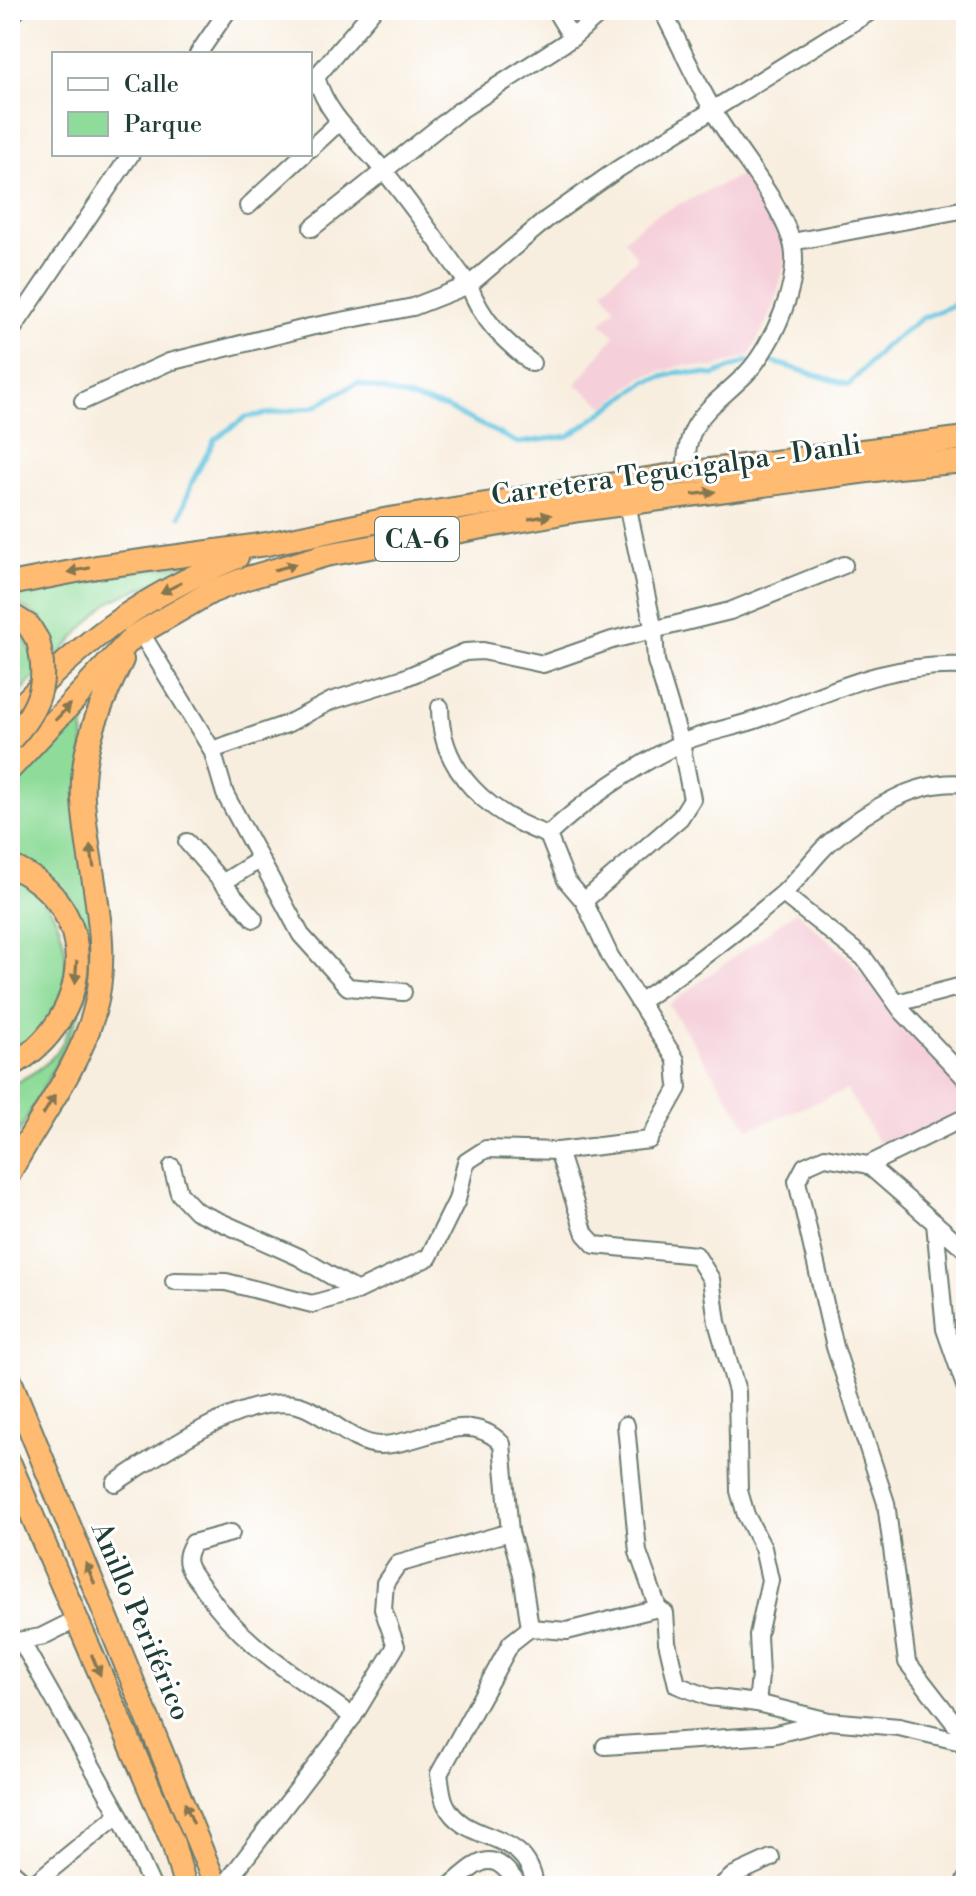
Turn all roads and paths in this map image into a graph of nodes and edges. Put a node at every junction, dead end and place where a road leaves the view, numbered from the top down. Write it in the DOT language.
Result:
graph roads {
  1 [pos="17,10"];
  2 [pos="228,10"];
  3 [pos="373,10"];
  4 [pos="555,10"];
  5 [pos="604,10"];
  6 [pos="662,10"];
  7 [pos="873,10"];
  8 [pos="10,17"];
  9 [pos="572,38"];
  10 [pos="199,52"];
  11 [pos="712,109"];
  12 [pos="338,123"];
  13 [pos="312,147"];
  14 [pos="130,156"];
  15 [pos="302,156"];
  16 [pos="383,170"];
  17 [pos="248,206"];
  18 [pos="966,209"];
  19 [pos="312,228"];
  20 [pos="792,242"];
  21 [pos="469,285"];
  22 [pos="10,333"];
  23 [pos="532,363"];
  24 [pos="83,401"];
  25 [pos="966,438"];
  26 [pos="966,461"];
  27 [pos="686,473"];
  28 [pos="627,504"];
  29 [pos="267,544"];
  30 [pos="844,565"];
  31 [pos="10,584"];
  32 [pos="10,614"];
  33 [pos="654,631"];
  34 [pos="137,635"];
  35 [pos="966,666"];
  36 [pos="440,707"];
  37 [pos="10,717"];
  38 [pos="10,740"];
  39 [pos="681,743"];
  40 [pos="212,750"];
  41 [pos="10,769"];
  42 [pos="966,784"];
  43 [pos="548,835"];
  44 [pos="187,842"];
  45 [pos="259,860"];
  46 [pos="10,866"];
  47 [pos="222,883"];
  48 [pos="783,894"];
  49 [pos="584,901"];
  50 [pos="254,919"];
  51 [pos="966,985"];
  52 [pos="403,992"];
  53 [pos="639,1002"];
  54 [pos="897,1003"];
  55 [pos="10,1066"];
  56 [pos="966,1079"];
  57 [pos="966,1117"];
  58 [pos="558,1151"];
  59 [pos="868,1165"];
  60 [pos="172,1167"];
  61 [pos="10,1172"];
  62 [pos="935,1223"];
  63 [pos="966,1250"];
  64 [pos="174,1281"];
  65 [pos="357,1291"];
  66 [pos="10,1380"];
  67 [pos="966,1389"];
  68 [pos="626,1425"];
  69 [pos="10,1464"];
  70 [pos="115,1483"];
  71 [pos="510,1532"];
  72 [pos="231,1533"];
  73 [pos="658,1608"];
  74 [pos="77,1619"];
  75 [pos="530,1628"];
  76 [pos="15,1641"];
  77 [pos="757,1703"];
  78 [pos="353,1717"];
  79 [pos="829,1721"];
  80 [pos="966,1740"];
  81 [pos="605,1746"];
  82 [pos="119,1814"];
  83 [pos="771,1858"];
  84 [pos="10,1870"];
  85 [pos="966,1879"];
  86 [pos="30,1886"];
  87 [pos="152,1886"];
  88 [pos="185,1886"];
  89 [pos="216,1886"];
  90 [pos="224,1886"];
  91 [pos="450,1886"];
  92 [pos="519,1886"];
  93 [pos="535,1886"];
  94 [pos="721,1886"];
  95 [pos="963,1886"];
  1 -- 8 [label="street"];
  2 -- 10 [label="street"];
  3 -- 12 [label="street"];
  4 -- 9 [label="street"];
  5 -- 9 [label="street"];
  6 -- 11 [label="street"];
  7 -- 11 [label="street"];
  9 -- 16 [label="street"];
  11 -- 20 [label="street"];
  11 -- 21 [label="street"];
  12 -- 13 [label="street"];
  12 -- 16 [label="street"];
  14 -- 22 [label="street"];
  15 -- 17 [label="street"];
  16 -- 19 [label="street"];
  16 -- 21 [label="street"];
  18 -- 20 [label="street"];
  20 -- 27 [label="street"];
  21 -- 23 [label="street"];
  21 -- 24 [label="street"];
  25 -- 27 [label="highway, Carretera Tegucigalpa - Danli / CA-6"];
  28 -- 26 [label="highway, Carretera Tegucigalpa - Danli / CA-6, one-way"];
  27 -- 29 [label="highway, Carretera Tegucigalpa - Danli / CA-6"];
  28 -- 33 [label="street"];
  34 -- 28 [label="highway, Carretera Tegucigalpa - Danli / CA-6, one-way"];
  29 -- 31 [label="highway, one-way"];
  29 -- 37 [label="highway, CA-6, one-way"];
  30 -- 33 [label="street"];
  32 -- 38 [label="highway, bridge"];
  33 -- 39 [label="street"];
  33 -- 40 [label="street"];
  34 -- 40 [label="street"];
  41 -- 34 [label="highway, CA-6, one-way"];
  61 -- 34 [label="highway, one-way"];
  35 -- 39 [label="street"];
  36 -- 43 [label="street"];
  39 -- 43 [label="street"];
  39 -- 49 [label="street"];
  40 -- 45 [label="street"];
  42 -- 48 [label="street"];
  43 -- 49 [label="street"];
  44 -- 47 [label="street"];
  45 -- 47 [label="street"];
  45 -- 52 [label="street"];
  46 -- 55 [label="highway, one-way"];
  47 -- 50 [label="street"];
  48 -- 53 [label="street"];
  48 -- 54 [label="street"];
  49 -- 53 [label="street"];
  51 -- 54 [label="street"];
  53 -- 58 [label="street"];
  54 -- 56 [label="street"];
  57 -- 59 [label="street"];
  58 -- 65 [label="street"];
  58 -- 77 [label="street"];
  59 -- 62 [label="street"];
  59 -- 80 [label="street"];
  60 -- 65 [label="street"];
  62 -- 63 [label="street"];
  62 -- 67 [label="street"];
  64 -- 65 [label="street"];
  89 -- 66 [label="highway, Anillo Periférico, one-way"];
  68 -- 73 [label="street"];
  69 -- 74 [label="highway, Anillo Periférico"];
  70 -- 71 [label="street"];
  71 -- 75 [label="street"];
  71 -- 78 [label="street"];
  72 -- 78 [label="street"];
  73 -- 75 [label="street"];
  73 -- 77 [label="street"];
  74 -- 76 [label="street"];
  74 -- 88 [label="highway, Anillo Periférico, one-way"];
  75 -- 93 [label="street"];
  76 -- 82 [label="street"];
  77 -- 79 [label="street"];
  78 -- 90 [label="street"];
  79 -- 80 [label="street"];
  79 -- 81 [label="street"];
  82 -- 86 [label="street"];
  82 -- 87 [label="street"];
  83 -- 94 [label="street"];
  84 -- 86 [label="street"];
  85 -- 95 [label="street"];
  91 -- 92 [label="street"];
}
